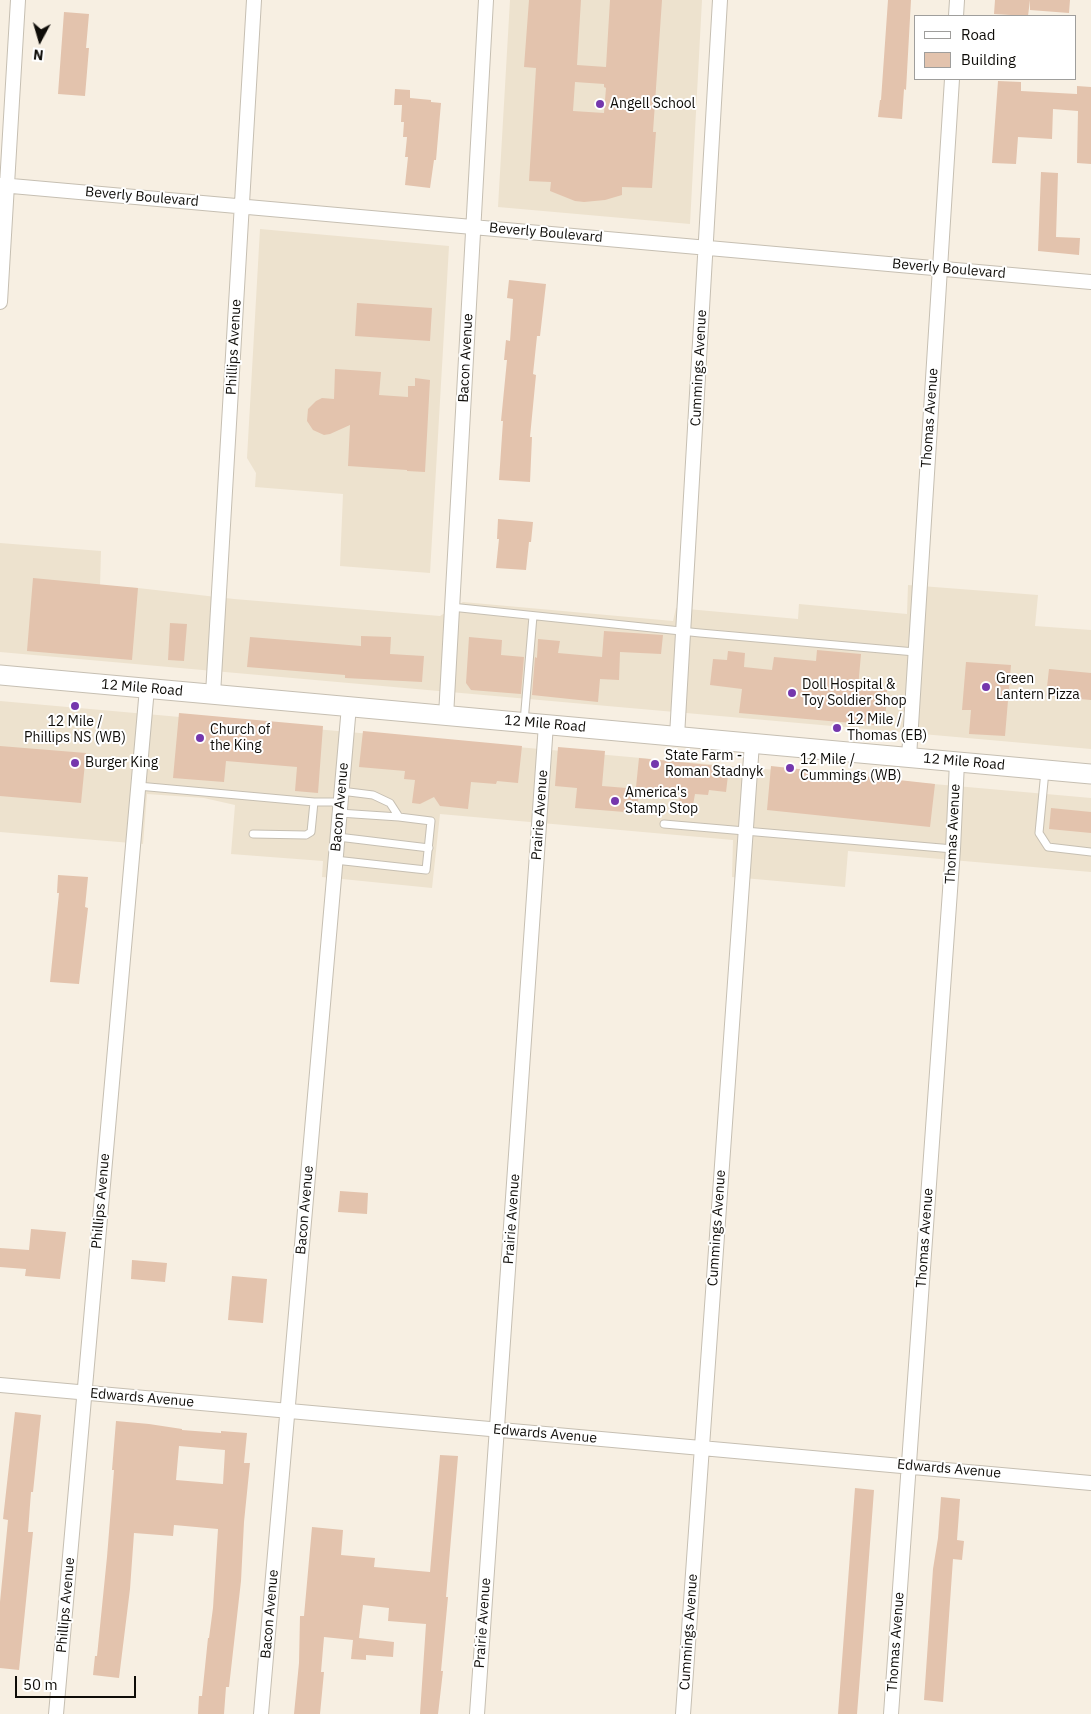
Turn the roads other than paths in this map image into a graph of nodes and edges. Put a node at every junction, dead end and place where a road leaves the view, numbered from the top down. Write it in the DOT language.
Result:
graph roads {
  1 [pos="18,0"];
  2 [pos="254,0"];
  3 [pos="486,0"];
  4 [pos="720,0"];
  5 [pos="957,0"];
  6 [pos="956,15"];
  7 [pos="952,80"];
  8 [pos="4,186"];
  9 [pos="242,206"];
  10 [pos="474,227"];
  11 [pos="706,248"];
  12 [pos="941,268"];
  13 [pos="1091,282"];
  14 [pos="0,302"];
  15 [pos="451,608"];
  16 [pos="533,616"];
  17 [pos="683,631"];
  18 [pos="915,652"];
  19 [pos="0,675"];
  20 [pos="147,688"];
  21 [pos="213,694"];
  22 [pos="349,706"];
  23 [pos="446,716"];
  24 [pos="524,722"];
  25 [pos="546,724"];
  26 [pos="676,736"];
  27 [pos="752,743"];
  28 [pos="909,757"];
  29 [pos="957,762"];
  30 [pos="1045,770"];
  31 [pos="1091,774"];
  32 [pos="138,786"];
  33 [pos="314,802"];
  34 [pos="341,802"];
  35 [pos="399,817"];
  36 [pos="664,824"];
  37 [pos="747,830"];
  38 [pos="253,834"];
  39 [pos="338,837"];
  40 [pos="429,848"];
  41 [pos="953,849"];
  42 [pos="1091,852"];
  43 [pos="336,860"];
  44 [pos="0,1385"];
  45 [pos="85,1393"];
  46 [pos="288,1410"];
  47 [pos="497,1430"];
  48 [pos="702,1447"];
  49 [pos="909,1466"];
  50 [pos="1091,1483"];
  51 [pos="56,1714"];
  52 [pos="261,1714"];
  53 [pos="477,1714"];
  54 [pos="683,1714"];
  55 [pos="891,1714"];
  1 -- 8 [label="street"];
  2 -- 9 [label="street, Phillips Avenue"];
  3 -- 10 [label="street, Bacon Avenue"];
  4 -- 11 [label="street, Cummings Avenue"];
  5 -- 6 [label="street"];
  7 -- 12 [label="street, Thomas Avenue"];
  8 -- 9 [label="street, Beverly Boulevard"];
  8 -- 14 [label="street"];
  9 -- 10 [label="street, Beverly Boulevard"];
  9 -- 21 [label="street, Phillips Avenue"];
  10 -- 11 [label="street, Beverly Boulevard"];
  10 -- 15 [label="street, Bacon Avenue"];
  11 -- 12 [label="street, Beverly Boulevard"];
  11 -- 17 [label="street, Cummings Avenue"];
  12 -- 13 [label="street, Beverly Boulevard"];
  12 -- 18 [label="street, Thomas Avenue"];
  15 -- 16 [label="lane"];
  15 -- 23 [label="street, Bacon Avenue"];
  16 -- 17 [label="lane"];
  16 -- 24 [label="lane"];
  17 -- 18 [label="lane"];
  17 -- 26 [label="street, Cummings Avenue"];
  18 -- 28 [label="street, Thomas Avenue"];
  19 -- 20 [label="main road, 12 Mile Road"];
  20 -- 21 [label="main road, 12 Mile Road"];
  20 -- 32 [label="street, Phillips Avenue"];
  21 -- 22 [label="main road, 12 Mile Road"];
  22 -- 23 [label="main road, 12 Mile Road"];
  22 -- 34 [label="street, Bacon Avenue"];
  23 -- 24 [label="main road, 12 Mile Road"];
  24 -- 25 [label="main road, 12 Mile Road"];
  25 -- 26 [label="main road, 12 Mile Road"];
  25 -- 47 [label="street, Prairie Avenue"];
  26 -- 27 [label="main road, 12 Mile Road"];
  27 -- 28 [label="main road, 12 Mile Road"];
  27 -- 37 [label="street, Cummings Avenue"];
  28 -- 29 [label="main road, 12 Mile Road"];
  29 -- 30 [label="main road, 12 Mile Road"];
  29 -- 41 [label="street, Thomas Avenue"];
  30 -- 31 [label="main road, 12 Mile Road"];
  30 -- 42 [label="lane"];
  32 -- 33 [label="lane"];
  32 -- 45 [label="street, Phillips Avenue"];
  33 -- 34 [label="lane"];
  33 -- 38 [label="lane"];
  34 -- 35 [label="lane"];
  34 -- 35 [label="lane"];
  34 -- 39 [label="street, Bacon Avenue"];
  35 -- 40 [label="lane"];
  36 -- 37 [label="lane"];
  37 -- 41 [label="lane"];
  37 -- 48 [label="street, Cummings Avenue"];
  39 -- 40 [label="lane"];
  39 -- 43 [label="street, Bacon Avenue"];
  40 -- 43 [label="lane"];
  41 -- 49 [label="street, Thomas Avenue"];
  43 -- 46 [label="street, Bacon Avenue"];
  44 -- 45 [label="street, Edwards Avenue"];
  45 -- 46 [label="street, Edwards Avenue"];
  45 -- 51 [label="street, Phillips Avenue"];
  46 -- 47 [label="street, Edwards Avenue"];
  46 -- 52 [label="street, Bacon Avenue"];
  47 -- 48 [label="street, Edwards Avenue"];
  47 -- 53 [label="street, Prairie Avenue"];
  48 -- 49 [label="street, Edwards Avenue"];
  48 -- 54 [label="street, Cummings Avenue"];
  49 -- 50 [label="street, Edwards Avenue"];
  49 -- 55 [label="street, Thomas Avenue"];
}
